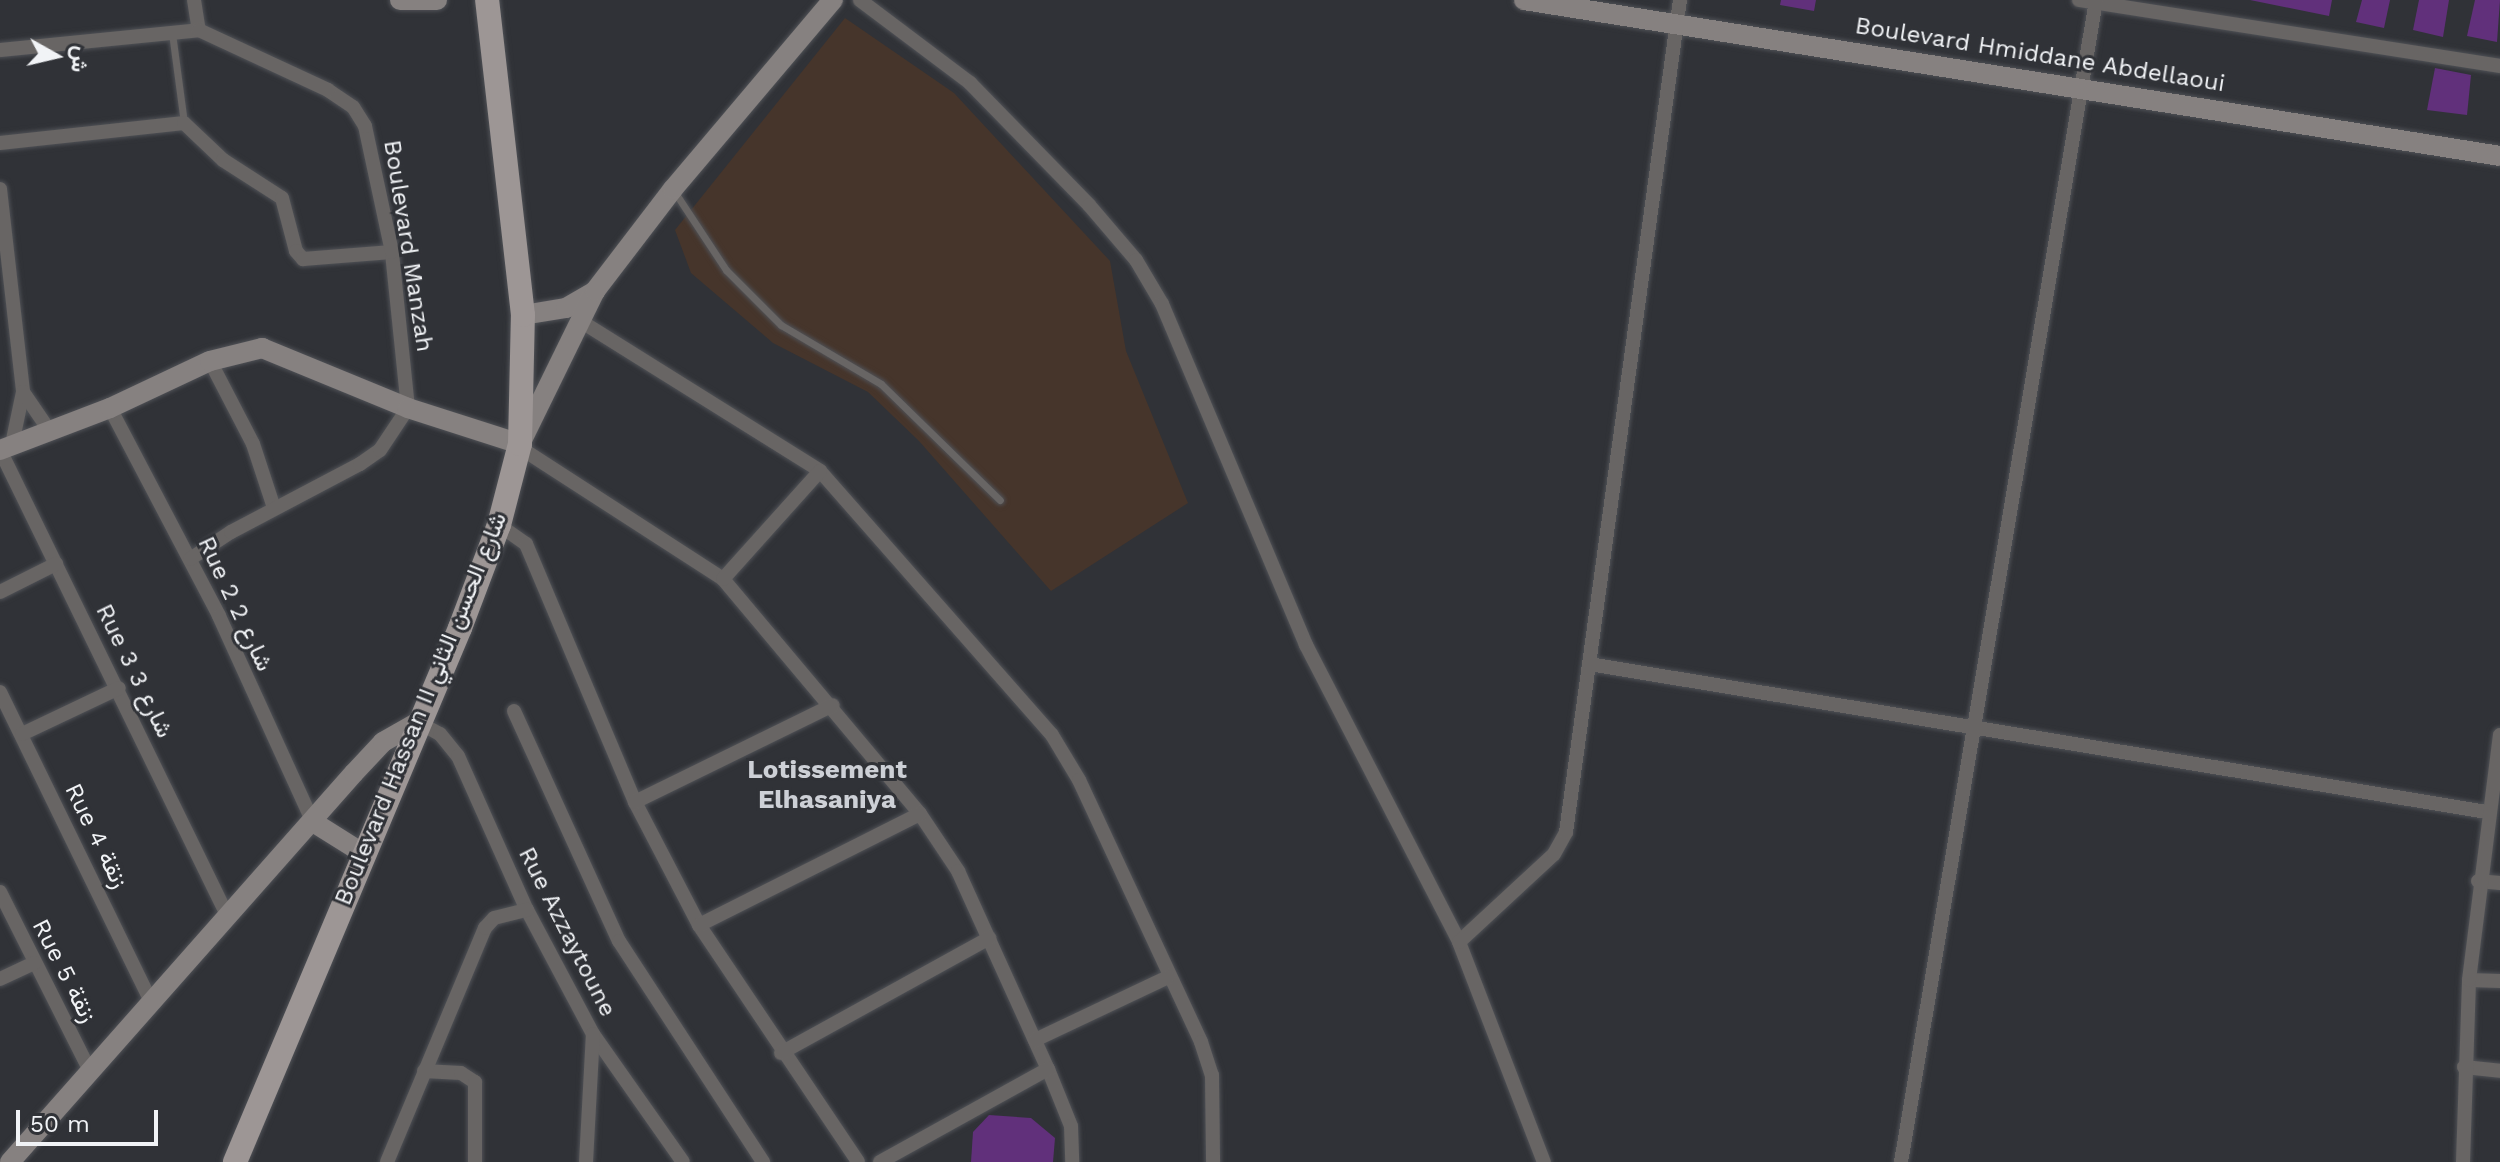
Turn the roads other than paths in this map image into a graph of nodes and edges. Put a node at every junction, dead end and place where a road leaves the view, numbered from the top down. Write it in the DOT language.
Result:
graph roads {
  1 [pos="194,0"];
  2 [pos="400,0"];
  3 [pos="437,0"];
  4 [pos="487,0"];
  5 [pos="833,0"];
  6 [pos="860,0"];
  7 [pos="1524,0"];
  8 [pos="1680,0"];
  9 [pos="2079,0"];
  10 [pos="2095,1"];
  11 [pos="1676,23"];
  12 [pos="199,30"];
  13 [pos="172,33"];
  14 [pos="0,50"];
  15 [pos="2500,66"];
  16 [pos="2082,86"];
  17 [pos="184,123"];
  18 [pos="0,143"];
  19 [pos="2500,156"];
  20 [pos="0,189"];
  21 [pos="673,189"];
  22 [pos="392,252"];
  23 [pos="595,291"];
  24 [pos="523,315"];
  25 [pos="582,322"];
  26 [pos="210,361"];
  27 [pos="23,392"];
  28 [pos="110,408"];
  29 [pos="408,408"];
  30 [pos="49,430"];
  31 [pos="520,446"];
  32 [pos="4,448"];
  33 [pos="820,471"];
  34 [pos="1000,500"];
  35 [pos="274,508"];
  36 [pos="499,525"];
  37 [pos="190,559"];
  38 [pos="56,564"];
  39 [pos="723,579"];
  40 [pos="0,592"];
  41 [pos="1589,664"];
  42 [pos="119,688"];
  43 [pos="0,692"];
  44 [pos="833,705"];
  45 [pos="514,711"];
  46 [pos="418,722"];
  47 [pos="1972,727"];
  48 [pos="22,734"];
  49 [pos="2500,735"];
  50 [pos="635,802"];
  51 [pos="2487,812"];
  52 [pos="920,814"];
  53 [pos="313,822"];
  54 [pos="364,854"];
  55 [pos="2478,881"];
  56 [pos="2500,883"];
  57 [pos="0,892"];
  58 [pos="527,910"];
  59 [pos="226,913"];
  60 [pos="699,925"];
  61 [pos="989,938"];
  62 [pos="1459,942"];
  63 [pos="35,963"];
  64 [pos="1168,977"];
  65 [pos="0,979"];
  66 [pos="2469,980"];
  67 [pos="2500,981"];
  68 [pos="150,1000"];
  69 [pos="593,1034"];
  70 [pos="1035,1040"];
  71 [pos="781,1053"];
  72 [pos="2464,1067"];
  73 [pos="89,1069"];
  74 [pos="1048,1069"];
  75 [pos="424,1071"];
  76 [pos="2500,1071"];
  77 [pos="10,1162"];
  78 [pos="235,1162"];
  79 [pos="387,1162"];
  80 [pos="475,1162"];
  81 [pos="586,1162"];
  82 [pos="683,1162"];
  83 [pos="763,1162"];
  84 [pos="858,1162"];
  85 [pos="880,1162"];
  86 [pos="1072,1162"];
  87 [pos="1213,1162"];
  88 [pos="1544,1162"];
  89 [pos="1901,1162"];
  90 [pos="2463,1162"];
  1 -- 12 [label="street"];
  2 -- 3 [label="street"];
  4 -- 24 [label="main road, Boulevard Hassan II شارع الحسن الثاني"];
  5 -- 21 [label="street"];
  6 -- 62 [label="street"];
  7 -- 11 [label="street, Boulevard Hmiddane Abdellaoui"];
  8 -- 11 [label="street"];
  9 -- 10 [label="street"];
  10 -- 15 [label="street"];
  10 -- 16 [label="street"];
  11 -- 16 [label="street, Boulevard Hmiddane Abdellaoui"];
  11 -- 41 [label="street"];
  12 -- 13 [label="street"];
  12 -- 22 [label="street, Boulevard Manzah"];
  13 -- 14 [label="street"];
  13 -- 17 [label="lane"];
  16 -- 19 [label="street, Boulevard Hmiddane Abdellaoui"];
  16 -- 47 [label="street"];
  17 -- 18 [label="street"];
  17 -- 22 [label="street"];
  20 -- 27 [label="street"];
  21 -- 23 [label="street"];
  21 -- 34 [label="lane"];
  22 -- 29 [label="street, Boulevard Manzah"];
  23 -- 24 [label="street"];
  23 -- 25 [label="street"];
  24 -- 31 [label="main road, Boulevard Hassan II شارع الحسن الثاني"];
  25 -- 31 [label="street"];
  25 -- 33 [label="street"];
  26 -- 28 [label="street"];
  26 -- 29 [label="street"];
  26 -- 35 [label="street"];
  27 -- 30 [label="street"];
  27 -- 32 [label="street"];
  28 -- 30 [label="street"];
  28 -- 37 [label="street, Rue 2 شارع 2"];
  29 -- 31 [label="street"];
  29 -- 35 [label="street"];
  30 -- 32 [label="street"];
  31 -- 36 [label="main road, Boulevard Hassan II شارع الحسن الثاني"];
  31 -- 39 [label="street"];
  32 -- 38 [label="street, Rue 3 شارع 3"];
  33 -- 39 [label="street"];
  33 -- 64 [label="street"];
  35 -- 37 [label="street"];
  36 -- 46 [label="main road, Boulevard Hassan II شارع الحسن الثاني"];
  36 -- 50 [label="street"];
  37 -- 53 [label="street, Rue 2 شارع 2"];
  38 -- 40 [label="street"];
  38 -- 42 [label="street, Rue 3 شارع 3"];
  39 -- 44 [label="street"];
  41 -- 47 [label="street"];
  41 -- 62 [label="street"];
  42 -- 48 [label="street"];
  42 -- 59 [label="street, Rue 3 شارع 3"];
  43 -- 48 [label="street, Rue 4 زنقة"];
  44 -- 50 [label="street"];
  44 -- 52 [label="street"];
  45 -- 83 [label="street"];
  46 -- 53 [label="street"];
  46 -- 54 [label="main road, Boulevard Hassan II شارع الحسن الثاني"];
  46 -- 58 [label="street, Rue Azzaytoune"];
  47 -- 51 [label="street"];
  47 -- 89 [label="street"];
  48 -- 68 [label="street, Rue 4 زنقة"];
  49 -- 51 [label="street"];
  50 -- 60 [label="street"];
  51 -- 55 [label="street"];
  52 -- 60 [label="street"];
  52 -- 61 [label="street"];
  53 -- 54 [label="street"];
  53 -- 59 [label="street"];
  54 -- 78 [label="main road, Boulevard Hassan II شارع الحسن الثاني"];
  55 -- 56 [label="street"];
  55 -- 66 [label="street"];
  57 -- 63 [label="street, Rue 5 زنقة"];
  58 -- 69 [label="street, Rue Azzaytoune"];
  58 -- 75 [label="street"];
  59 -- 68 [label="street"];
  60 -- 71 [label="street"];
  61 -- 70 [label="street"];
  61 -- 71 [label="street"];
  62 -- 88 [label="street"];
  63 -- 65 [label="street"];
  63 -- 73 [label="street, Rue 5 زنقة"];
  64 -- 70 [label="street"];
  64 -- 87 [label="street"];
  66 -- 67 [label="street"];
  66 -- 72 [label="street"];
  68 -- 73 [label="street"];
  69 -- 81 [label="street"];
  69 -- 82 [label="street, Rue Azzaytoune"];
  70 -- 74 [label="street"];
  71 -- 84 [label="street"];
  72 -- 76 [label="street"];
  72 -- 90 [label="street"];
  73 -- 77 [label="street"];
  74 -- 85 [label="street"];
  74 -- 86 [label="street"];
  75 -- 79 [label="street"];
  75 -- 80 [label="street"];
}
